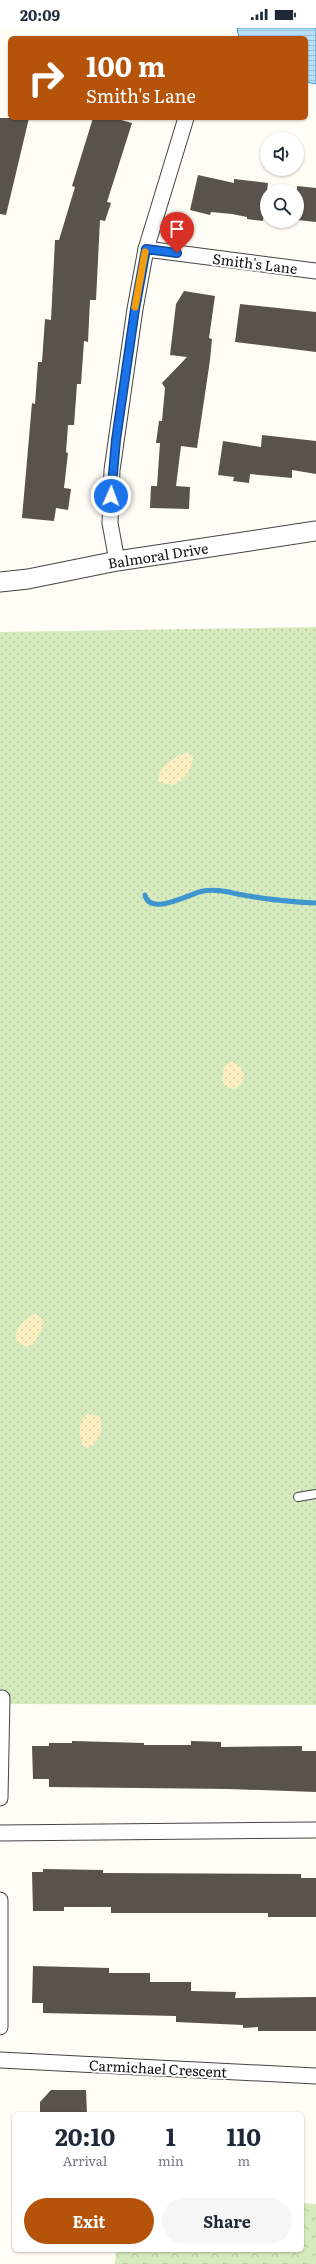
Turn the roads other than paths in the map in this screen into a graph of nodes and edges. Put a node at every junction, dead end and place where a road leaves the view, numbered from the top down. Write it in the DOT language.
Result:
graph roads {
  1 [pos="185,120"];
  2 [pos="146,249"];
  3 [pos="316,271"];
  4 [pos="316,531"];
  5 [pos="117,561"];
  6 [pos="0,582"];
  7 [pos="316,1494"];
  8 [pos="298,1497"];
  9 [pos="2,1698"];
  10 [pos="0,1798"];
  11 [pos="316,1830"];
  12 [pos="0,1833"];
  13 [pos="0,1900"];
  14 [pos="0,2027"];
  15 [pos="0,2060"];
  16 [pos="316,2076"];
  1 -- 2 [label="street"];
  2 -- 3 [label="street, Smith's Lane"];
  2 -- 5 [label="street"];
  4 -- 5 [label="street, Balmoral Drive"];
  5 -- 6 [label="street, Balmoral Drive"];
  7 -- 8 [label="lane"];
  9 -- 10 [label="street"];
  11 -- 12 [label="street"];
  13 -- 14 [label="street"];
  15 -- 16 [label="street, Carmichael Crescent"];
}
